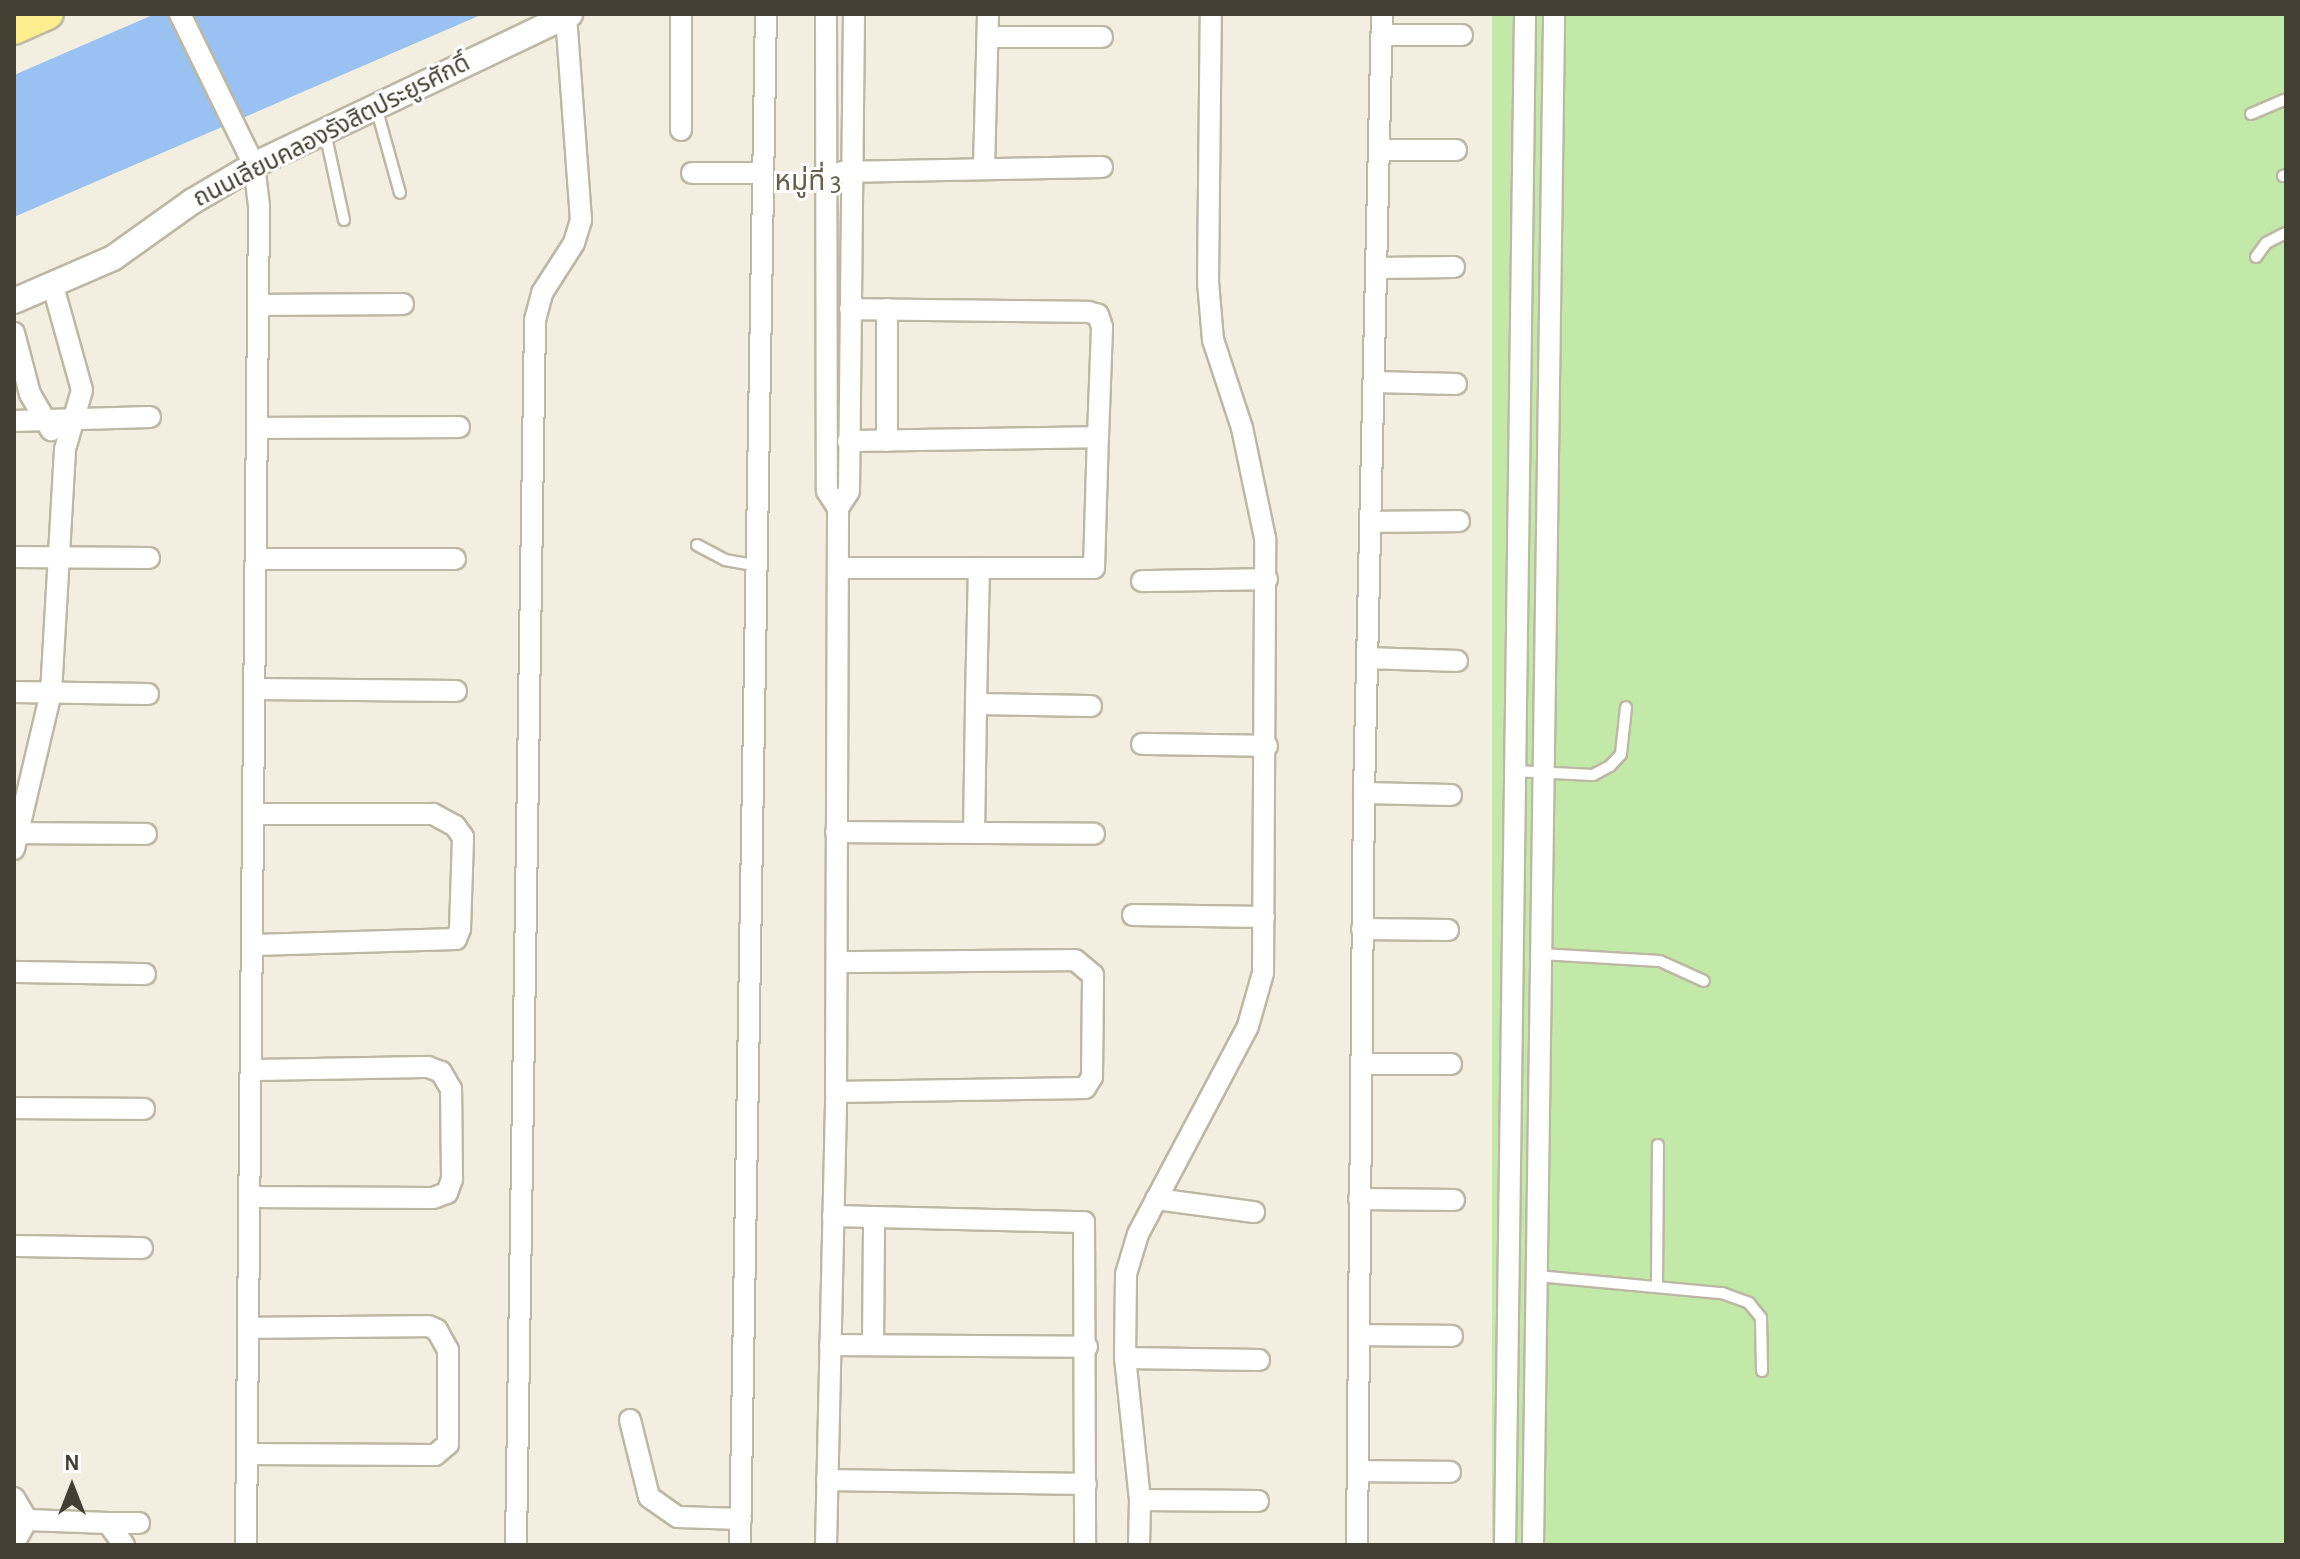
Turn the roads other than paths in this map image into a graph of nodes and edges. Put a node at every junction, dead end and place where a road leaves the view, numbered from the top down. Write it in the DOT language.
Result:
graph roads {
  1 [pos="48,14"];
  2 [pos="180,14"];
  3 [pos="681,14"];
  4 [pos="766,14"];
  5 [pos="826,14"];
  6 [pos="854,14"];
  7 [pos="988,14"];
  8 [pos="1211,14"];
  9 [pos="1525,14"];
  10 [pos="1554,14"];
  11 [pos="568,15"];
  12 [pos="1382,24"];
  13 [pos="14,29"];
  14 [pos="1462,35"];
  15 [pos="988,37"];
  16 [pos="1102,37"];
  17 [pos="2286,99"];
  18 [pos="376,107"];
  19 [pos="2251,114"];
  20 [pos="681,130"];
  21 [pos="325,131"];
  22 [pos="1379,150"];
  23 [pos="1456,150"];
  24 [pos="254,165"];
  25 [pos="1102,167"];
  26 [pos="984,168"];
  27 [pos="826,172"];
  28 [pos="854,172"];
  29 [pos="692,173"];
  30 [pos="763,173"];
  31 [pos="400,193"];
  32 [pos="344,220"];
  33 [pos="2286,233"];
  34 [pos="2256,257"];
  35 [pos="1454,267"];
  36 [pos="1378,268"];
  37 [pos="53,286"];
  38 [pos="14,301"];
  39 [pos="403,304"];
  40 [pos="259,305"];
  41 [pos="850,309"];
  42 [pos="887,309"];
  43 [pos="14,333"];
  44 [pos="1519,362"];
  45 [pos="1547,363"];
  46 [pos="1374,382"];
  47 [pos="1456,384"];
  48 [pos="150,417"];
  49 [pos="77,419"];
  50 [pos="44,420"];
  51 [pos="14,421"];
  52 [pos="459,427"];
  53 [pos="258,428"];
  54 [pos="1098,437"];
  55 [pos="848,441"];
  56 [pos="887,441"];
  57 [pos="65,449"];
  58 [pos="838,508"];
  59 [pos="1459,521"];
  60 [pos="1370,522"];
  61 [pos="697,545"];
  62 [pos="14,557"];
  63 [pos="59,558"];
  64 [pos="149,558"];
  65 [pos="258,559"];
  66 [pos="455,559"];
  67 [pos="754,565"];
  68 [pos="838,568"];
  69 [pos="979,568"];
  70 [pos="1267,579"];
  71 [pos="1142,581"];
  72 [pos="1368,658"];
  73 [pos="1457,661"];
  74 [pos="258,689"];
  75 [pos="456,691"];
  76 [pos="14,692"];
  77 [pos="51,693"];
  78 [pos="148,694"];
  79 [pos="976,704"];
  80 [pos="1091,706"];
  81 [pos="1626,707"];
  82 [pos="1142,744"];
  83 [pos="1267,746"];
  84 [pos="1514,771"];
  85 [pos="1543,774"];
  86 [pos="1364,793"];
  87 [pos="1451,795"];
  88 [pos="256,814"];
  89 [pos="836,832"];
  90 [pos="974,833"];
  91 [pos="146,834"];
  92 [pos="1094,834"];
  93 [pos="15,838"];
  94 [pos="1133,915"];
  95 [pos="1264,917"];
  96 [pos="1362,929"];
  97 [pos="1448,930"];
  98 [pos="255,945"];
  99 [pos="1541,954"];
  100 [pos="837,962"];
  101 [pos="14,972"];
  102 [pos="145,974"];
  103 [pos="1704,981"];
  104 [pos="1361,1064"];
  105 [pos="1451,1064"];
  106 [pos="252,1070"];
  107 [pos="836,1092"];
  108 [pos="14,1108"];
  109 [pos="144,1109"];
  110 [pos="1658,1145"];
  111 [pos="1509,1187"];
  112 [pos="1538,1188"];
  113 [pos="250,1197"];
  114 [pos="1156,1199"];
  115 [pos="1359,1199"];
  116 [pos="1454,1200"];
  117 [pos="1254,1212"];
  118 [pos="833,1216"];
  119 [pos="874,1218"];
  120 [pos="14,1246"];
  121 [pos="142,1248"];
  122 [pos="1537,1276"];
  123 [pos="1657,1286"];
  124 [pos="248,1328"];
  125 [pos="1359,1335"];
  126 [pos="1452,1336"];
  127 [pos="830,1345"];
  128 [pos="873,1345"];
  129 [pos="1087,1347"];
  130 [pos="1125,1358"];
  131 [pos="1259,1360"];
  132 [pos="1762,1371"];
  133 [pos="630,1420"];
  134 [pos="247,1454"];
  135 [pos="1358,1471"];
  136 [pos="1450,1472"];
  137 [pos="827,1480"];
  138 [pos="1086,1484"];
  139 [pos="14,1498"];
  140 [pos="1140,1500"];
  141 [pos="1258,1501"];
  142 [pos="741,1519"];
  143 [pos="27,1520"];
  144 [pos="108,1523"];
  145 [pos="139,1523"];
  146 [pos="14,1543"];
  147 [pos="124,1545"];
  148 [pos="246,1545"];
  149 [pos="516,1545"];
  150 [pos="740,1545"];
  151 [pos="826,1545"];
  152 [pos="1085,1545"];
  153 [pos="1139,1545"];
  154 [pos="1357,1545"];
  155 [pos="1505,1545"];
  156 [pos="1533,1545"];
  1 -- 13 [label="main road"];
  2 -- 24 [label="street"];
  3 -- 20 [label="street"];
  4 -- 30 [label="street"];
  5 -- 27 [label="street"];
  6 -- 28 [label="street"];
  7 -- 15 [label="street"];
  8 -- 70 [label="street"];
  9 -- 44 [label="street"];
  10 -- 45 [label="street"];
  11 -- 18 [label="street, ถนนเลียบคลองรังสิตประยูรศักดิ์"];
  11 -- 149 [label="street"];
  12 -- 14 [label="street"];
  12 -- 22 [label="street"];
  15 -- 16 [label="street"];
  15 -- 26 [label="street"];
  17 -- 19 [label="lane"];
  18 -- 21 [label="street, ถนนเลียบคลองรังสิตประยูรศักดิ์"];
  18 -- 31 [label="lane"];
  21 -- 24 [label="street, ถนนเลียบคลองรังสิตประยูรศักดิ์"];
  21 -- 32 [label="lane"];
  22 -- 23 [label="street"];
  22 -- 36 [label="street"];
  24 -- 37 [label="street, ถนนเลียบคลองรังสิตประยูรศักดิ์"];
  24 -- 40 [label="street"];
  25 -- 26 [label="street"];
  26 -- 28 [label="street"];
  27 -- 28 [label="street"];
  27 -- 58 [label="street"];
  28 -- 41 [label="street"];
  29 -- 30 [label="street"];
  30 -- 67 [label="street"];
  33 -- 34 [label="lane"];
  35 -- 36 [label="street"];
  36 -- 46 [label="street"];
  37 -- 38 [label="street, ถนนเลียบคลองรังสิตประยูรศักดิ์"];
  37 -- 49 [label="street"];
  39 -- 40 [label="street"];
  40 -- 53 [label="street"];
  41 -- 42 [label="street"];
  41 -- 55 [label="street"];
  42 -- 54 [label="street"];
  42 -- 56 [label="street"];
  43 -- 50 [label="street"];
  44 -- 45 [label="street"];
  44 -- 84 [label="street"];
  45 -- 85 [label="street"];
  46 -- 47 [label="street"];
  46 -- 60 [label="street"];
  48 -- 49 [label="street"];
  49 -- 50 [label="street"];
  49 -- 57 [label="street"];
  50 -- 51 [label="street"];
  50 -- 57 [label="street"];
  52 -- 53 [label="street"];
  53 -- 65 [label="street"];
  54 -- 56 [label="street"];
  54 -- 69 [label="street"];
  55 -- 56 [label="street"];
  55 -- 58 [label="street"];
  57 -- 63 [label="street"];
  58 -- 68 [label="street"];
  59 -- 60 [label="street"];
  60 -- 72 [label="street"];
  61 -- 67 [label="lane"];
  62 -- 63 [label="street"];
  63 -- 64 [label="street"];
  63 -- 77 [label="street"];
  65 -- 66 [label="street"];
  65 -- 74 [label="street"];
  67 -- 142 [label="street"];
  68 -- 69 [label="street"];
  68 -- 89 [label="street"];
  69 -- 79 [label="street"];
  70 -- 71 [label="street"];
  70 -- 83 [label="street"];
  72 -- 73 [label="street"];
  72 -- 86 [label="street"];
  74 -- 75 [label="street"];
  74 -- 88 [label="street"];
  76 -- 77 [label="street"];
  77 -- 78 [label="street"];
  77 -- 93 [label="street"];
  79 -- 80 [label="street"];
  79 -- 90 [label="street"];
  81 -- 85 [label="lane"];
  82 -- 83 [label="street"];
  83 -- 95 [label="street"];
  84 -- 85 [label="lane"];
  84 -- 111 [label="street"];
  85 -- 99 [label="street"];
  86 -- 87 [label="street"];
  86 -- 96 [label="street"];
  88 -- 98 [label="street"];
  88 -- 98 [label="street"];
  89 -- 90 [label="street"];
  89 -- 100 [label="street"];
  90 -- 92 [label="street"];
  91 -- 93 [label="street"];
  94 -- 95 [label="street"];
  95 -- 114 [label="street"];
  96 -- 97 [label="street"];
  96 -- 104 [label="street"];
  98 -- 106 [label="street"];
  99 -- 103 [label="lane"];
  99 -- 112 [label="street"];
  100 -- 107 [label="street"];
  100 -- 107 [label="street"];
  101 -- 102 [label="street"];
  104 -- 105 [label="street"];
  104 -- 115 [label="street"];
  106 -- 113 [label="street"];
  106 -- 113 [label="street"];
  107 -- 118 [label="street"];
  108 -- 109 [label="street"];
  110 -- 123 [label="lane"];
  111 -- 112 [label="street"];
  111 -- 155 [label="street"];
  112 -- 122 [label="street"];
  113 -- 124 [label="street"];
  114 -- 117 [label="street"];
  114 -- 130 [label="street"];
  115 -- 116 [label="street"];
  115 -- 125 [label="street"];
  118 -- 119 [label="street"];
  118 -- 127 [label="street"];
  119 -- 128 [label="street"];
  119 -- 129 [label="street"];
  120 -- 121 [label="street"];
  122 -- 123 [label="lane"];
  122 -- 156 [label="street"];
  123 -- 132 [label="lane"];
  124 -- 134 [label="street"];
  124 -- 134 [label="street"];
  125 -- 126 [label="street"];
  125 -- 135 [label="street"];
  127 -- 128 [label="street"];
  127 -- 137 [label="street"];
  128 -- 129 [label="street"];
  129 -- 138 [label="street"];
  130 -- 131 [label="street"];
  130 -- 140 [label="street"];
  133 -- 142 [label="street"];
  134 -- 148 [label="street"];
  135 -- 136 [label="street"];
  135 -- 154 [label="street"];
  137 -- 138 [label="street"];
  137 -- 151 [label="street"];
  138 -- 152 [label="street"];
  139 -- 143 [label="street"];
  140 -- 141 [label="street"];
  140 -- 153 [label="street"];
  142 -- 150 [label="street"];
  143 -- 144 [label="street"];
  143 -- 146 [label="street"];
  144 -- 145 [label="street"];
  144 -- 147 [label="street"];
}
